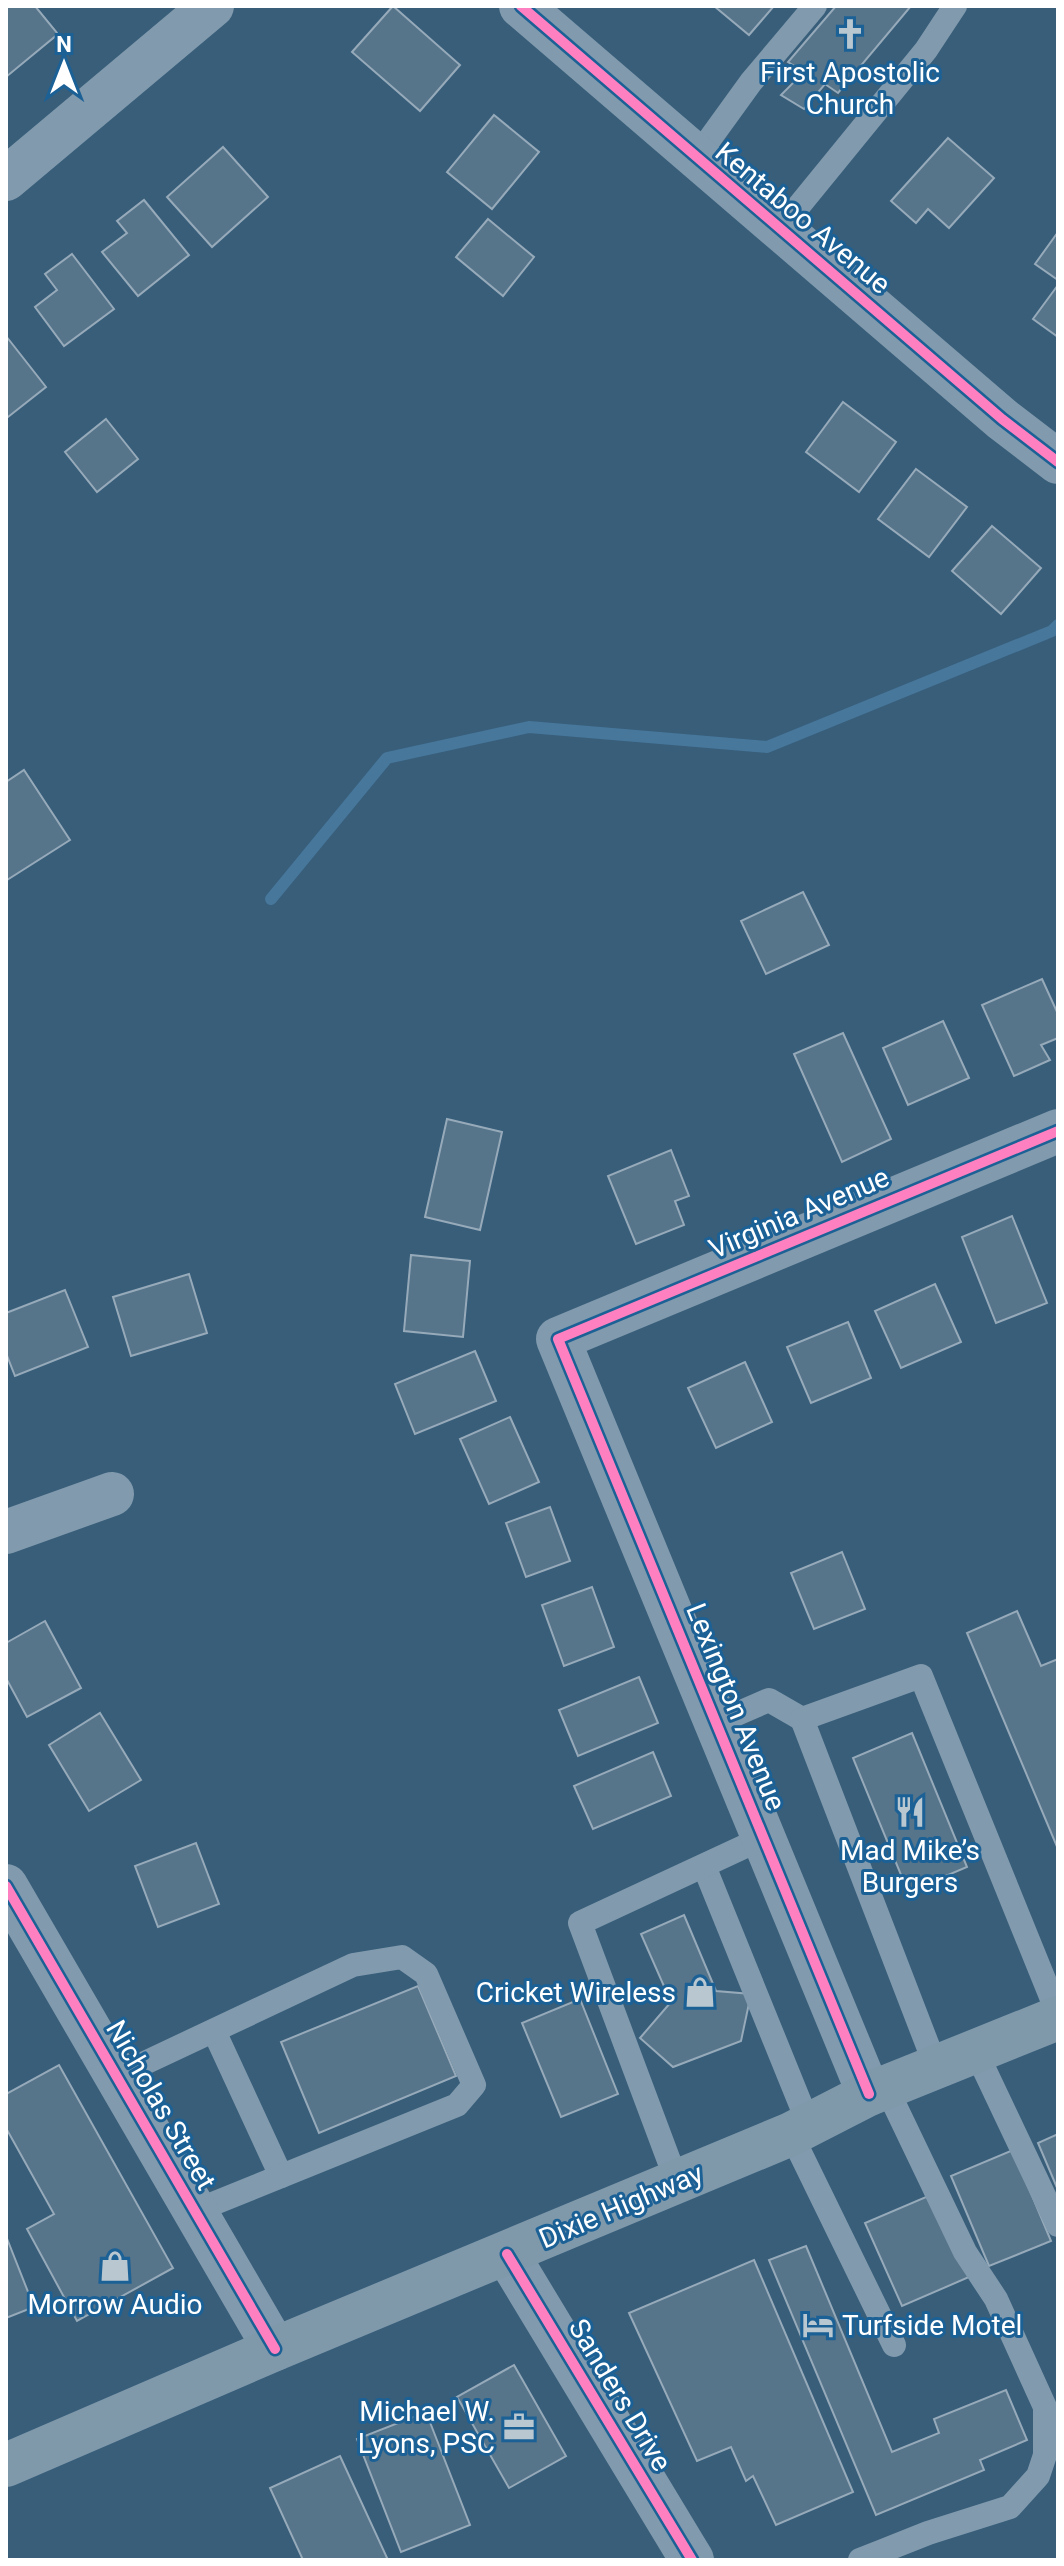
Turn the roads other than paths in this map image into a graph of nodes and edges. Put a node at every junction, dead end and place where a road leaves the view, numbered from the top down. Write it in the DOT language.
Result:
graph roads {
  1 [pos="212,6"];
  2 [pos="521,6"];
  3 [pos="815,6"];
  4 [pos="955,6"];
  5 [pos="696,158"];
  6 [pos="6,179"];
  7 [pos="780,229"];
  8 [pos="1058,462"];
  9 [pos="1058,1131"];
  10 [pos="558,1339"];
  11 [pos="112,1494"];
  12 [pos="6,1532"];
  13 [pos="802,1719"];
  14 [pos="716,1723"];
  15 [pos="763,1838"];
  16 [pos="704,1866"];
  17 [pos="10,1902"];
  18 [pos="1058,2016"];
  19 [pos="214,2031"];
  20 [pos="956,2059"];
  21 [pos="117,2076"];
  22 [pos="877,2090"];
  23 [pos="800,2129"];
  24 [pos="281,2176"];
  25 [pos="677,2182"];
  26 [pos="195,2211"];
  27 [pos="1058,2225"];
  28 [pos="507,2254"];
  29 [pos="894,2345"];
  30 [pos="275,2349"];
  31 [pos="6,2465"];
  32 [pos="692,2560"];
  33 [pos="860,2560"];
  1 -- 6 [label="street"];
  2 -- 5 [label="street, Kentaboo Avenue"];
  3 -- 5 [label="lane"];
  4 -- 7 [label="lane"];
  5 -- 7 [label="street, Kentaboo Avenue"];
  7 -- 8 [label="street, Kentaboo Avenue"];
  9 -- 10 [label="street, Virginia Avenue"];
  10 -- 14 [label="street, Lexington Avenue"];
  11 -- 12 [label="street"];
  13 -- 14 [label="lane"];
  13 -- 18 [label="lane"];
  13 -- 20 [label="lane"];
  14 -- 15 [label="street, Lexington Avenue"];
  15 -- 16 [label="lane"];
  15 -- 22 [label="street, Lexington Avenue"];
  16 -- 23 [label="lane"];
  16 -- 25 [label="lane"];
  17 -- 21 [label="street, Nicholas Street"];
  18 -- 20 [label="main road, Dixie Highway"];
  19 -- 21 [label="lane"];
  19 -- 24 [label="lane"];
  19 -- 24 [label="lane"];
  20 -- 22 [label="main road, Dixie Highway"];
  20 -- 27 [label="lane"];
  21 -- 26 [label="street, Nicholas Street"];
  22 -- 23 [label="main road, Dixie Highway"];
  22 -- 33 [label="lane"];
  23 -- 25 [label="main road, Dixie Highway"];
  23 -- 29 [label="lane"];
  24 -- 26 [label="lane"];
  25 -- 28 [label="main road, Dixie Highway"];
  26 -- 30 [label="street, Nicholas Street"];
  28 -- 30 [label="main road, Dixie Highway"];
  28 -- 32 [label="street, Sanders Drive"];
  30 -- 31 [label="main road, Dixie Highway"];
}
